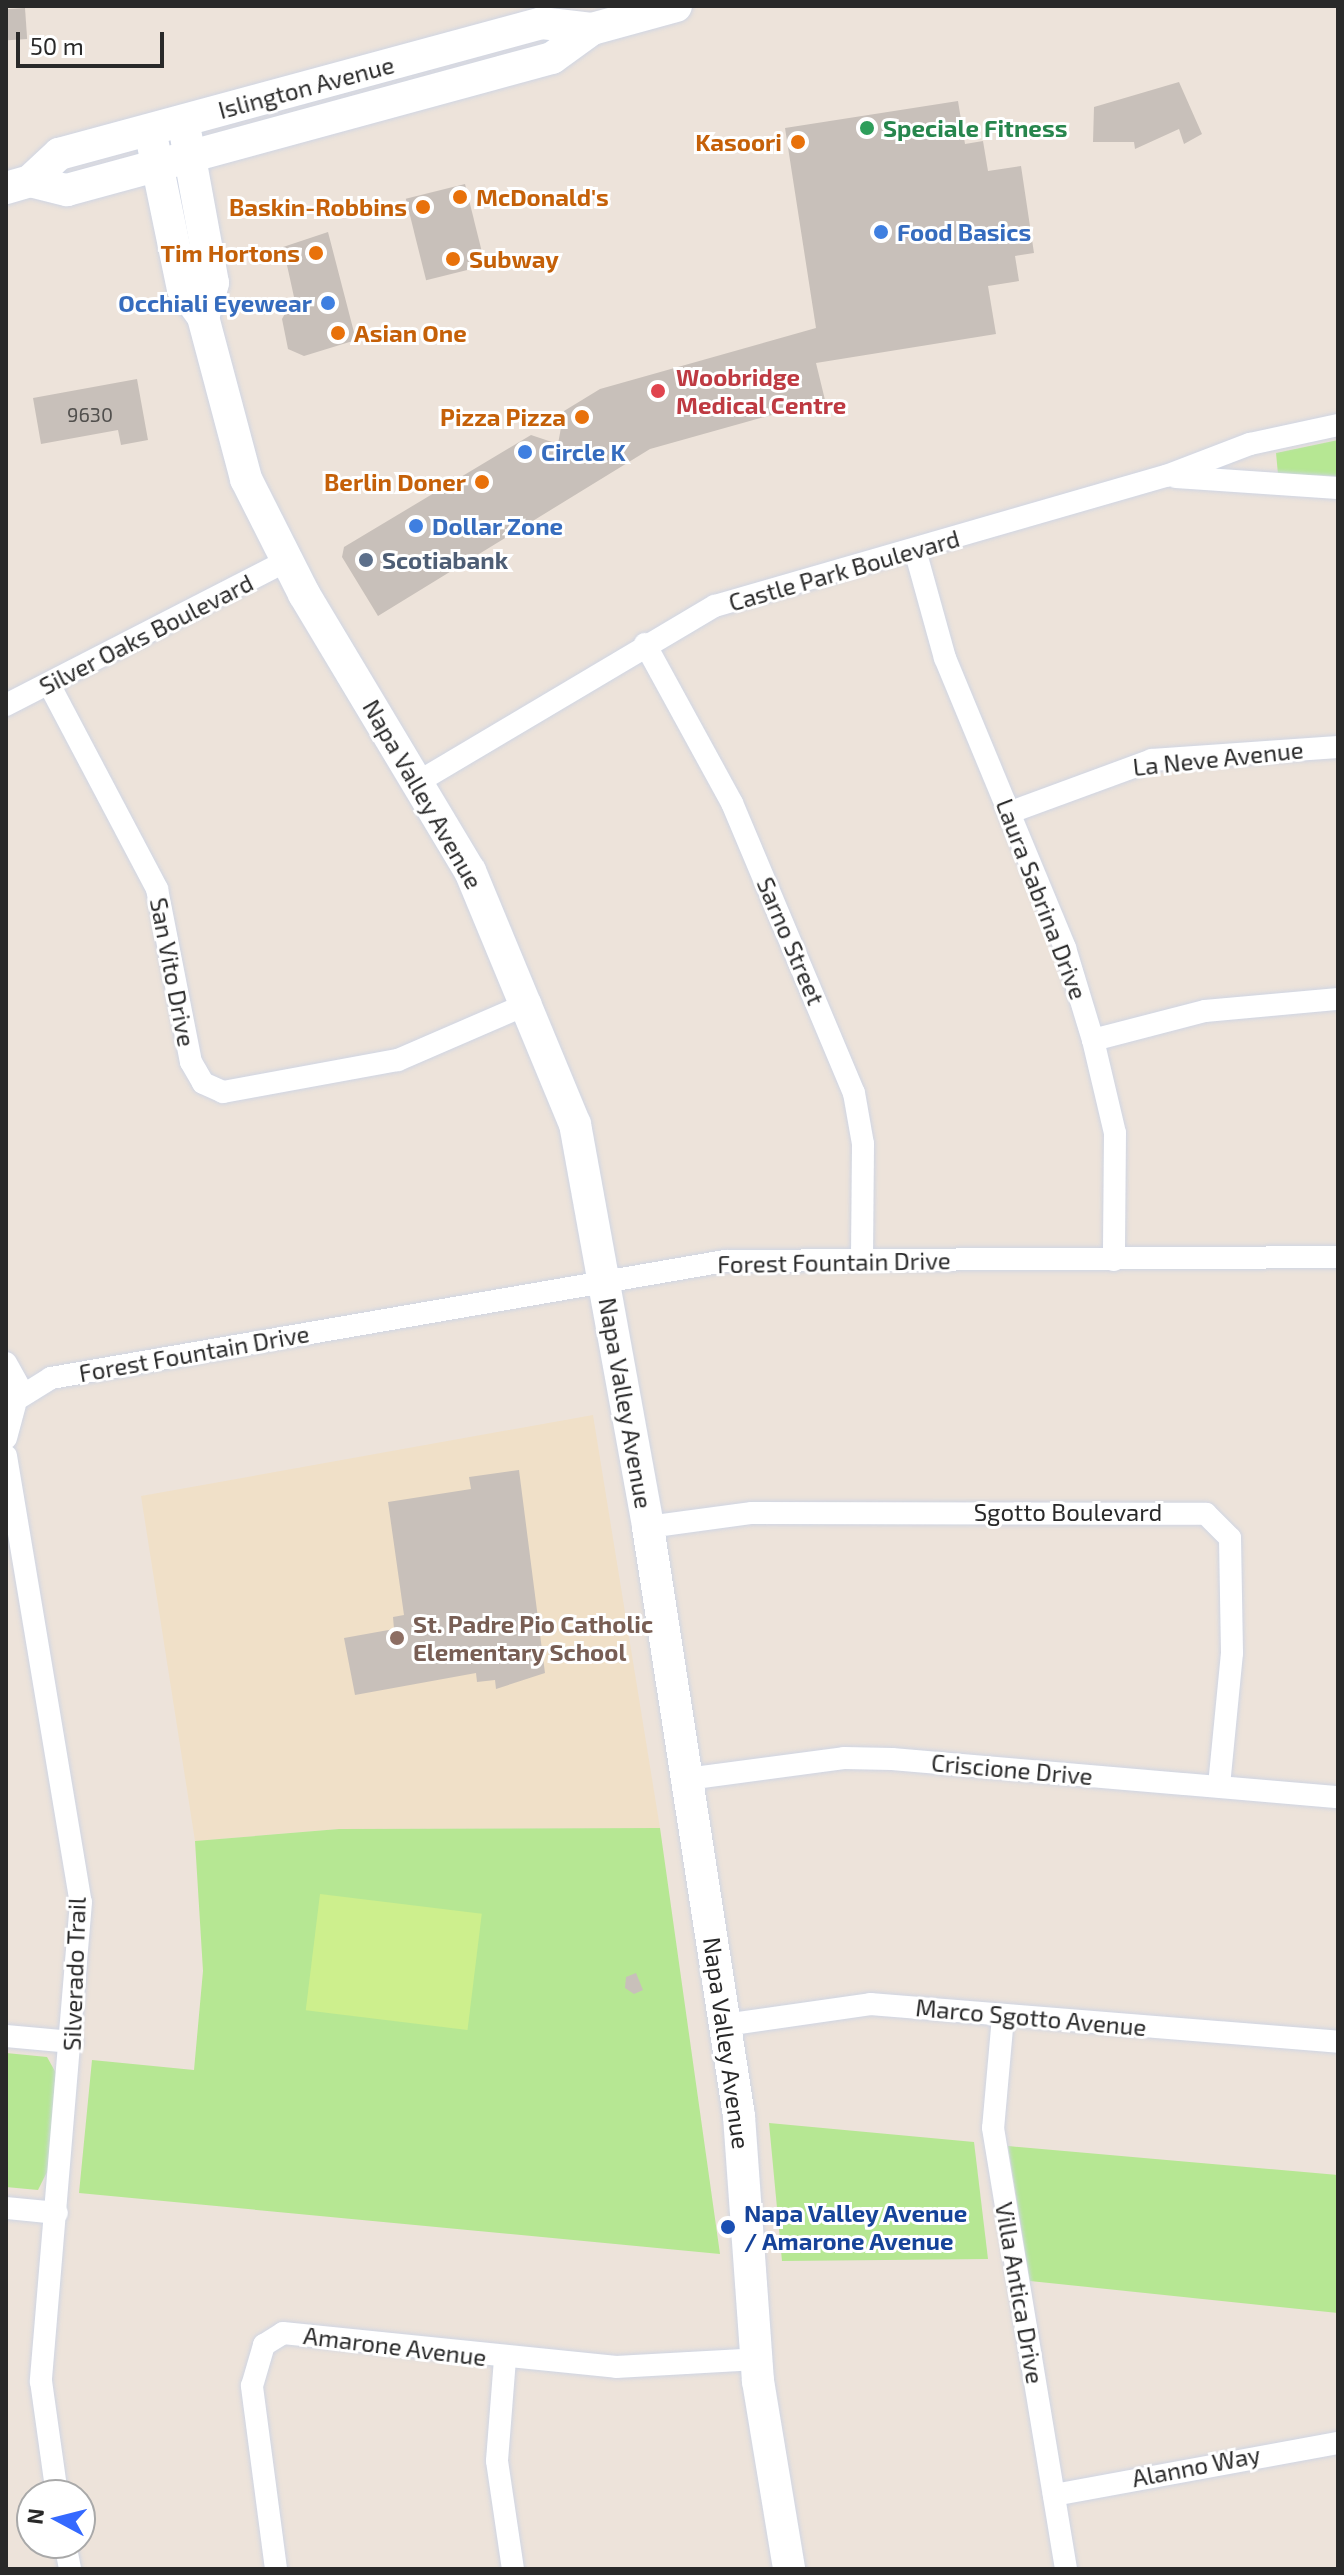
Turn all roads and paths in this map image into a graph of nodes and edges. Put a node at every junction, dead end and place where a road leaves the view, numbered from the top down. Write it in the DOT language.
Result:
graph roads {
  1 [pos="676,6"];
  2 [pos="589,18"];
  3 [pos="182,121"];
  4 [pos="150,130"];
  5 [pos="190,156"];
  6 [pos="158,165"];
  7 [pos="18,185"];
  8 [pos="203,317"];
  9 [pos="1338,425"];
  10 [pos="1166,476"];
  11 [pos="1338,488"];
  12 [pos="915,550"];
  13 [pos="286,561"];
  14 [pos="645,644"];
  15 [pos="49,684"];
  16 [pos="6,705"];
  17 [pos="1338,747"];
  18 [pos="418,782"];
  19 [pos="1011,812"];
  20 [pos="1338,999"];
  21 [pos="530,1003"];
  22 [pos="1093,1040"];
  23 [pos="1338,1257"];
  24 [pos="862,1259"];
  25 [pos="1114,1260"];
  26 [pos="604,1281"];
  27 [pos="8,1364"];
  28 [pos="51,1378"];
  29 [pos="13,1405"];
  30 [pos="6,1438"];
  31 [pos="6,1456"];
  32 [pos="648,1527"];
  33 [pos="687,1779"];
  34 [pos="1219,1786"];
  35 [pos="1338,1797"];
  36 [pos="1003,2017"];
  37 [pos="725,2025"];
  38 [pos="6,2036"];
  39 [pos="72,2042"];
  40 [pos="1338,2042"];
  41 [pos="6,2208"];
  42 [pos="57,2213"];
  43 [pos="505,2359"];
  44 [pos="757,2359"];
  45 [pos="1338,2443"];
  46 [pos="55,2479"];
  47 [pos="1054,2495"];
  48 [pos="276,2569"];
  49 [pos="513,2569"];
  50 [pos="789,2569"];
  51 [pos="1066,2569"];
  1 -- 2 [label="street, Islington Avenue"];
  2 -- 3 [label="street, Islington Avenue"];
  2 -- 5 [label="street, Islington Avenue"];
  3 -- 4 [label="street, Islington Avenue"];
  3 -- 5 [label="street, Napa Valley Avenue"];
  4 -- 6 [label="street, Napa Valley Avenue"];
  4 -- 7 [label="street, Islington Avenue"];
  5 -- 6 [label="street, Islington Avenue"];
  5 -- 8 [label="street, Napa Valley Avenue"];
  6 -- 7 [label="street, Islington Avenue"];
  6 -- 8 [label="street, Napa Valley Avenue"];
  8 -- 13 [label="street, Napa Valley Avenue"];
  9 -- 10 [label="street, Castle Park Boulevard"];
  10 -- 11 [label="street, Castle Park Boulevard"];
  10 -- 12 [label="street, Castle Park Boulevard"];
  12 -- 14 [label="street, Castle Park Boulevard"];
  12 -- 19 [label="street, Laura Sabrina Drive"];
  13 -- 15 [label="street, Silver Oaks Boulevard"];
  13 -- 18 [label="street, Napa Valley Avenue"];
  14 -- 18 [label="street, Castle Park Boulevard"];
  14 -- 24 [label="street, Sarno Street"];
  15 -- 16 [label="street, Silver Oaks Boulevard"];
  15 -- 21 [label="street, San Vito Drive"];
  17 -- 19 [label="street, La Neve Avenue"];
  18 -- 21 [label="street, Napa Valley Avenue"];
  19 -- 22 [label="street, Laura Sabrina Drive"];
  20 -- 22 [label="street"];
  21 -- 26 [label="street, Napa Valley Avenue"];
  22 -- 25 [label="street, Laura Sabrina Drive"];
  23 -- 25 [label="street, Forest Fountain Drive"];
  24 -- 25 [label="street, Forest Fountain Drive"];
  24 -- 26 [label="street, Forest Fountain Drive"];
  26 -- 28 [label="street, Forest Fountain Drive"];
  26 -- 32 [label="street, Napa Valley Avenue"];
  27 -- 28 [label="street, Forest Fountain Drive"];
  27 -- 29 [label="street"];
  28 -- 29 [label="street, Forest Fountain Drive"];
  29 -- 30 [label="street"];
  31 -- 39 [label="street, Silverado Trail"];
  32 -- 33 [label="street, Napa Valley Avenue"];
  32 -- 34 [label="street, Sgotto Boulevard"];
  33 -- 34 [label="street, Criscione Drive"];
  33 -- 37 [label="street, Napa Valley Avenue"];
  34 -- 35 [label="street, Criscione Drive"];
  36 -- 37 [label="street, Marco Sgotto Avenue"];
  36 -- 40 [label="street, Marco Sgotto Avenue"];
  36 -- 47 [label="street, Villa Antica Drive"];
  37 -- 44 [label="street, Napa Valley Avenue"];
  38 -- 39 [label="street"];
  39 -- 42 [label="street, Silverado Trail"];
  41 -- 42 [label="street"];
  42 -- 46 [label="street, Silverado Trail"];
  43 -- 44 [label="street, Amarone Avenue"];
  43 -- 48 [label="street, Amarone Avenue"];
  43 -- 49 [label="street"];
  44 -- 50 [label="street, Napa Valley Avenue"];
  45 -- 47 [label="street, Alanno Way"];
  47 -- 51 [label="street, Villa Antica Drive"];
}
